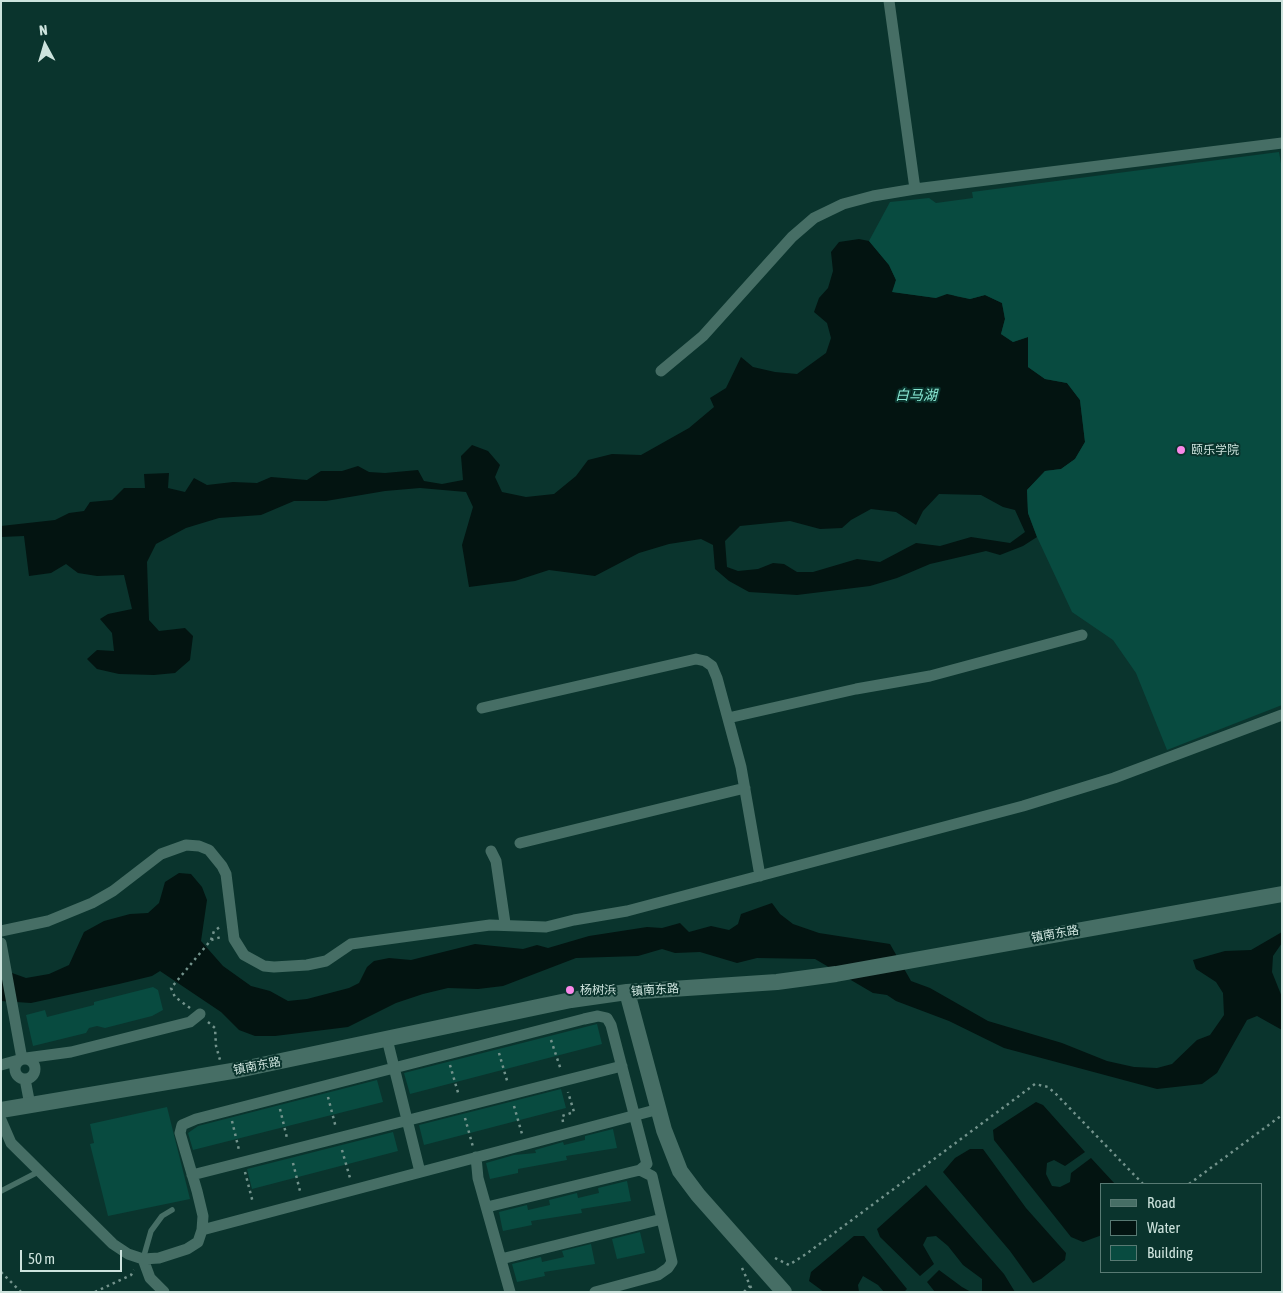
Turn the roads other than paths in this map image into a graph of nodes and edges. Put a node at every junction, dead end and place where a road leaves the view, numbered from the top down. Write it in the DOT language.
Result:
graph roads {
  1 [pos="889,1"];
  2 [pos="1282,143"];
  3 [pos="914,189"];
  4 [pos="661,371"];
  5 [pos="1082,635"];
  6 [pos="482,708"];
  7 [pos="1282,715"];
  8 [pos="728,718"];
  9 [pos="745,788"];
  10 [pos="520,843"];
  11 [pos="491,850"];
  12 [pos="760,876"];
  13 [pos="1282,894"];
  14 [pos="505,924"];
  15 [pos="1,931"];
  16 [pos="2,949"];
  17 [pos="627,992"];
  18 [pos="200,1014"];
  19 [pos="387,1039"];
  20 [pos="22,1059"];
  21 [pos="1,1065"];
  22 [pos="622,1066"];
  23 [pos="394,1068"];
  24 [pos="30,1105"];
  25 [pos="659,1109"];
  26 [pos="1,1110"];
  27 [pos="636,1115"];
  28 [pos="1,1120"];
  29 [pos="407,1121"];
  30 [pos="4,1134"];
  31 [pos="476,1157"];
  32 [pos="640,1170"];
  33 [pos="38,1172"];
  34 [pos="420,1172"];
  35 [pos="192,1175"];
  36 [pos="1,1190"];
  37 [pos="487,1207"];
  38 [pos="172,1210"];
  39 [pos="662,1219"];
  40 [pos="202,1230"];
  41 [pos="142,1259"];
  42 [pos="501,1259"];
  43 [pos="164,1292"];
  44 [pos="510,1292"];
  45 [pos="595,1292"];
  46 [pos="784,1292"];
  1 -- 3 [label="street"];
  2 -- 3 [label="street"];
  3 -- 4 [label="street"];
  5 -- 8 [label="street"];
  6 -- 8 [label="street"];
  7 -- 12 [label="street"];
  8 -- 9 [label="street"];
  9 -- 10 [label="street"];
  9 -- 12 [label="street"];
  11 -- 14 [label="street"];
  12 -- 14 [label="street"];
  13 -- 17 [label="street, 镇南东路"];
  14 -- 15 [label="street"];
  16 -- 20 [label="street"];
  17 -- 19 [label="street, 镇南东路"];
  17 -- 25 [label="street"];
  18 -- 20 [label="street"];
  19 -- 23 [label="street"];
  19 -- 24 [label="street, 镇南东路"];
  20 -- 21 [label="street"];
  20 -- 24 [label="street"];
  22 -- 23 [label="street"];
  22 -- 27 [label="street"];
  22 -- 29 [label="street"];
  23 -- 29 [label="street"];
  23 -- 35 [label="street"];
  24 -- 26 [label="street, 镇南东路"];
  25 -- 27 [label="street"];
  25 -- 46 [label="street"];
  27 -- 31 [label="street"];
  27 -- 32 [label="street"];
  28 -- 30 [label="street"];
  29 -- 34 [label="street"];
  29 -- 35 [label="street"];
  30 -- 33 [label="street"];
  31 -- 34 [label="street"];
  31 -- 37 [label="street"];
  32 -- 37 [label="street"];
  32 -- 39 [label="street"];
  33 -- 36 [label="lane"];
  33 -- 41 [label="street"];
  34 -- 40 [label="street"];
  35 -- 40 [label="street"];
  37 -- 42 [label="street"];
  38 -- 41 [label="lane"];
  39 -- 42 [label="street"];
  39 -- 45 [label="street"];
  40 -- 41 [label="street"];
  41 -- 43 [label="street"];
  42 -- 44 [label="street"];
}
